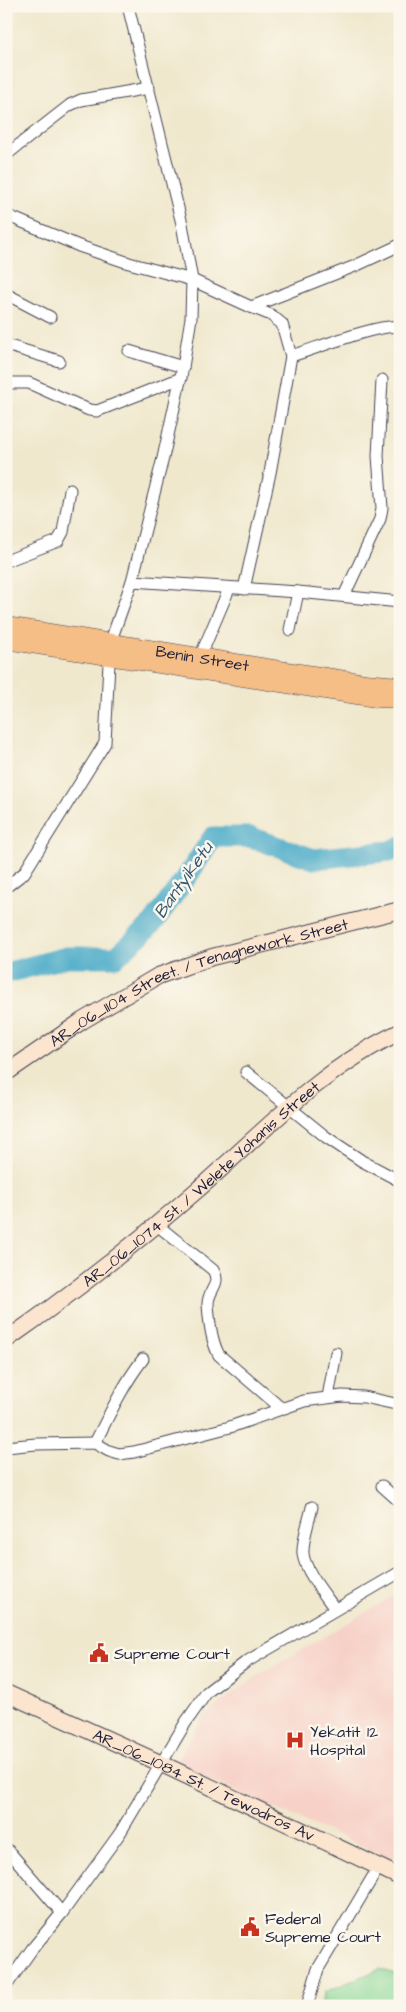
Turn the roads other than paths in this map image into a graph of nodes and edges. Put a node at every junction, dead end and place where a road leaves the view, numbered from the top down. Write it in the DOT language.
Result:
graph roads {
  1 [pos="128,6"];
  2 [pos="149,88"];
  3 [pos="6,155"];
  4 [pos="6,215"];
  5 [pos="400,245"];
  6 [pos="192,280"];
  7 [pos="6,294"];
  8 [pos="251,307"];
  9 [pos="50,317"];
  10 [pos="400,327"];
  11 [pos="6,345"];
  12 [pos="129,351"];
  13 [pos="291,356"];
  14 [pos="59,361"];
  15 [pos="182,373"];
  16 [pos="382,380"];
  17 [pos="6,383"];
  18 [pos="70,490"];
  19 [pos="6,561"];
  20 [pos="132,581"];
  21 [pos="229,589"];
  22 [pos="244,589"];
  23 [pos="298,592"];
  24 [pos="344,596"];
  25 [pos="400,602"];
  26 [pos="6,626"];
  27 [pos="290,630"];
  28 [pos="6,640"];
  29 [pos="110,650"];
  30 [pos="200,664"];
  31 [pos="400,686"];
  32 [pos="400,699"];
  33 [pos="6,887"];
  34 [pos="400,910"];
  35 [pos="400,1032"];
  36 [pos="246,1072"];
  37 [pos="6,1073"];
  38 [pos="290,1107"];
  39 [pos="400,1182"];
  40 [pos="157,1225"];
  41 [pos="6,1340"];
  42 [pos="336,1353"];
  43 [pos="143,1358"];
  44 [pos="328,1396"];
  45 [pos="400,1405"];
  46 [pos="282,1408"];
  47 [pos="96,1444"];
  48 [pos="6,1447"];
  49 [pos="382,1486"];
  50 [pos="400,1502"];
  51 [pos="312,1507"];
  52 [pos="400,1572"];
  53 [pos="334,1609"];
  54 [pos="6,1693"];
  55 [pos="162,1764"];
  56 [pos="6,1848"];
  57 [pos="378,1868"];
  58 [pos="400,1877"];
  59 [pos="62,1913"];
  60 [pos="6,1986"];
  61 [pos="307,2006"];
  1 -- 2 [label="street"];
  2 -- 3 [label="street"];
  2 -- 6 [label="street"];
  4 -- 6 [label="street"];
  5 -- 8 [label="street"];
  6 -- 8 [label="street"];
  6 -- 15 [label="street"];
  7 -- 9 [label="street"];
  8 -- 13 [label="street"];
  10 -- 13 [label="street"];
  11 -- 14 [label="street"];
  12 -- 15 [label="street"];
  13 -- 22 [label="street"];
  15 -- 17 [label="street"];
  15 -- 20 [label="street"];
  16 -- 24 [label="street"];
  18 -- 19 [label="street"];
  20 -- 21 [label="street"];
  20 -- 29 [label="street"];
  21 -- 22 [label="street"];
  21 -- 30 [label="street"];
  22 -- 23 [label="street"];
  23 -- 24 [label="street"];
  23 -- 27 [label="street"];
  24 -- 25 [label="street"];
  26 -- 29 [label="main road, Benin Street"];
  28 -- 29 [label="main road, Benin Street"];
  29 -- 30 [label="main road, Benin Street"];
  29 -- 33 [label="street"];
  30 -- 31 [label="main road, Benin Street"];
  30 -- 32 [label="main road, Benin Street"];
  34 -- 37 [label="main road, AR_06_1104 Street. / Tenagnework Street"];
  35 -- 38 [label="main road, AR_06_1074 St. / Welete Yohanis Street"];
  36 -- 38 [label="street"];
  38 -- 39 [label="street"];
  38 -- 40 [label="main road, AR_06_1074 St. / Welete Yohanis Street"];
  40 -- 41 [label="main road, AR_06_1074 St. / Welete Yohanis Street"];
  40 -- 46 [label="street"];
  42 -- 44 [label="street"];
  43 -- 47 [label="street"];
  44 -- 45 [label="street"];
  44 -- 46 [label="street"];
  46 -- 47 [label="street"];
  47 -- 48 [label="street"];
  49 -- 50 [label="street"];
  51 -- 53 [label="street"];
  52 -- 53 [label="street"];
  53 -- 55 [label="street"];
  54 -- 55 [label="main road, AR_06_1084 St. / Tewodros Av"];
  55 -- 57 [label="main road, AR_06_1084 St. / Tewodros Av"];
  55 -- 59 [label="street"];
  56 -- 59 [label="street"];
  57 -- 58 [label="main road, AR_06_1084 St. / Tewodros Av"];
  57 -- 61 [label="street"];
  59 -- 60 [label="street"];
}
